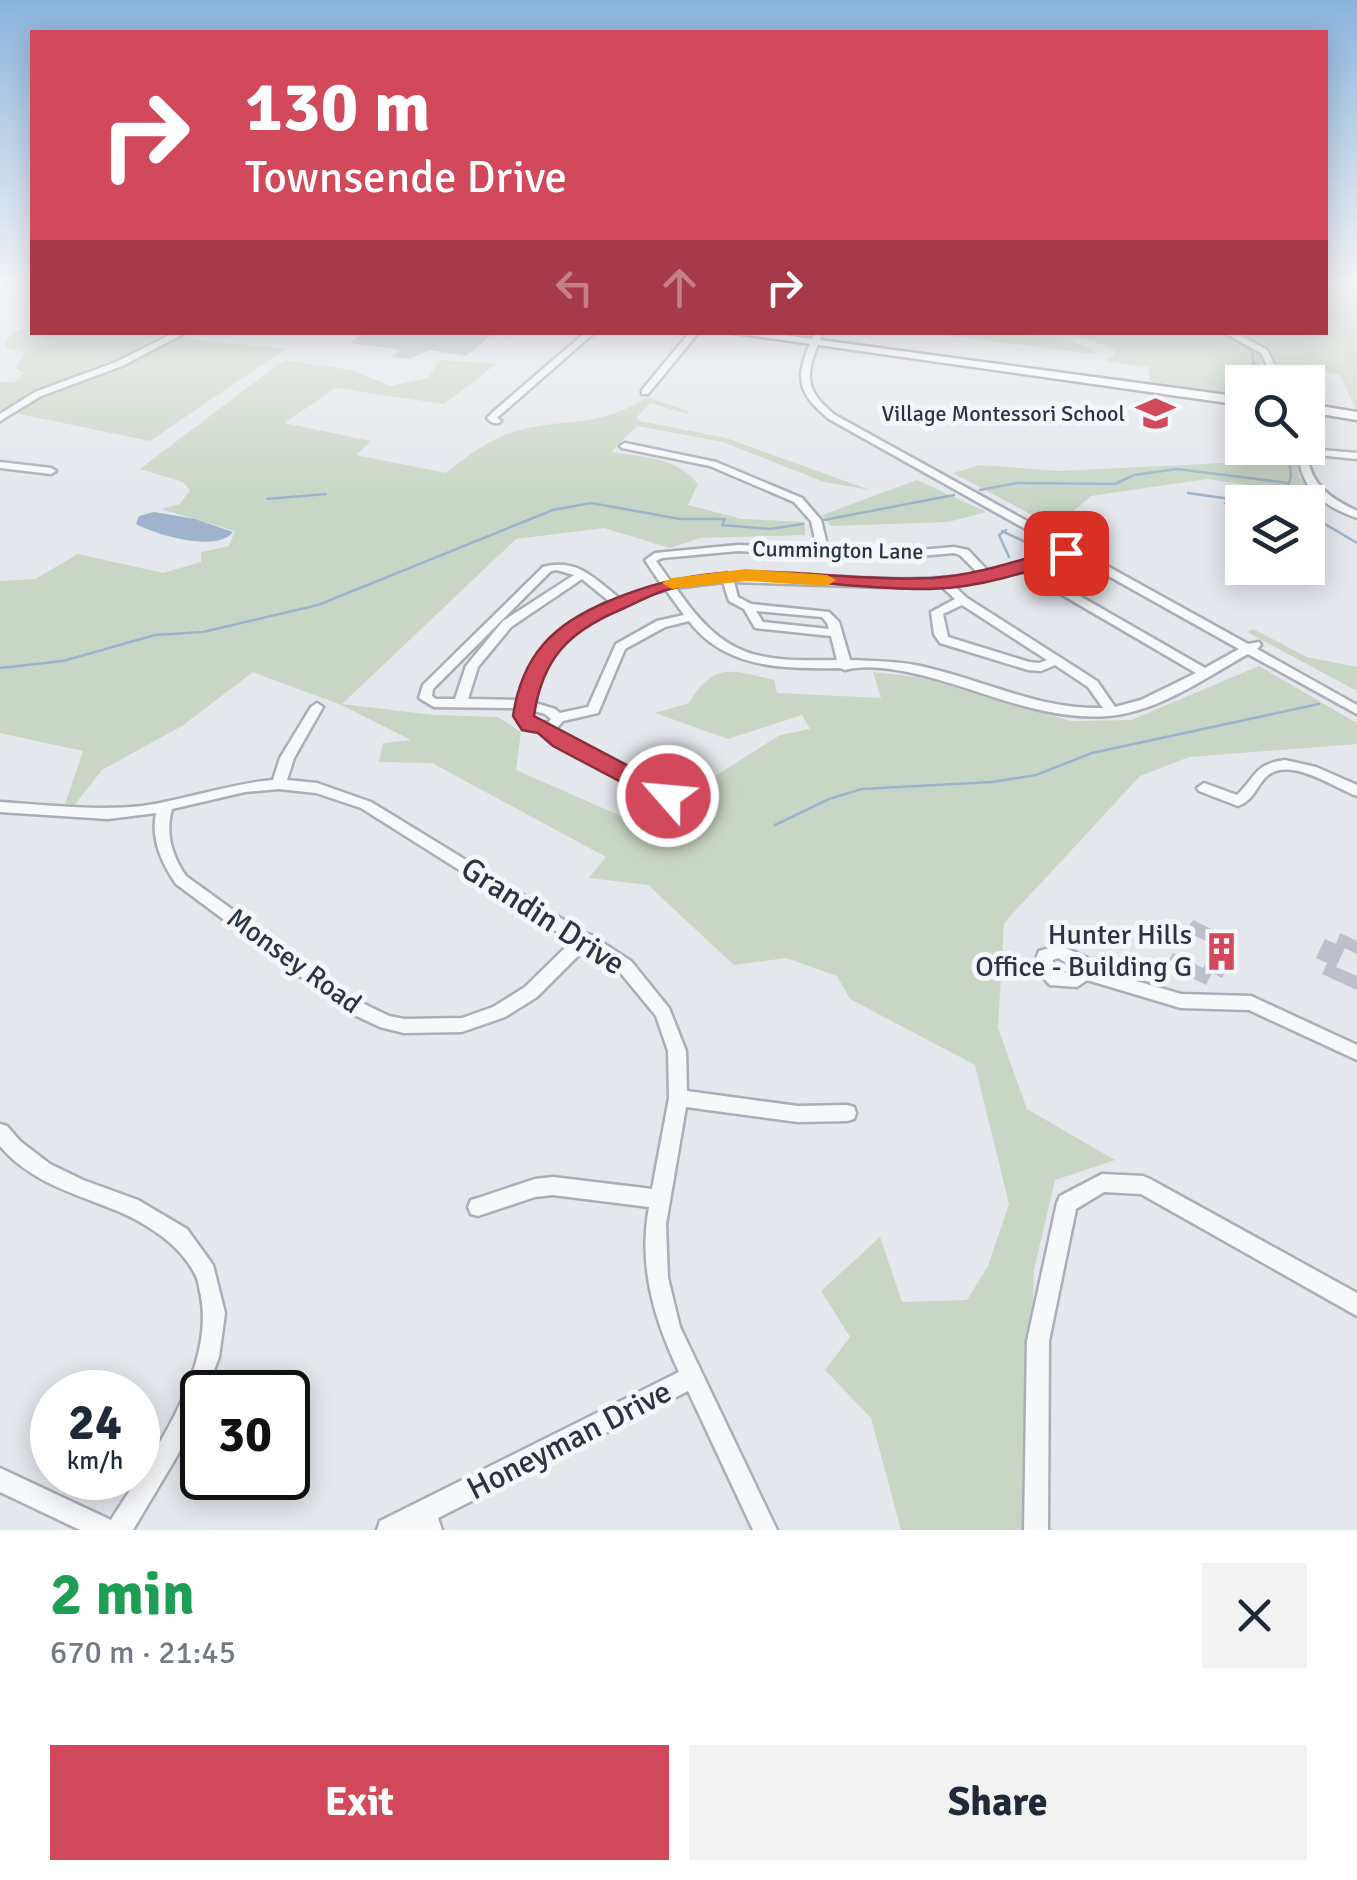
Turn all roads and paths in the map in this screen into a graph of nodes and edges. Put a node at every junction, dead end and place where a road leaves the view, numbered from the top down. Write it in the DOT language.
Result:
graph roads {
  1 [pos="139,354"];
  2 [pos="566,354"];
  3 [pos="676,354"];
  4 [pos="809,354"];
  5 [pos="910,354"];
  6 [pos="645,392"];
  7 [pos="1225,399"];
  8 [pos="1325,412"];
  9 [pos="1357,417"];
  10 [pos="0,418"];
  11 [pos="496,421"];
  12 [pos="626,446"];
  13 [pos="1325,452"];
  14 [pos="1357,456"];
  15 [pos="1302,465"];
  16 [pos="0,466"];
  17 [pos="51,471"];
  18 [pos="1357,515"];
  19 [pos="1074,549"];
  20 [pos="823,552"];
  21 [pos="1024,568"];
  22 [pos="581,576"];
  23 [pos="727,576"];
  24 [pos="987,576"];
  25 [pos="944,582"];
  26 [pos="669,584"];
  27 [pos="962,600"];
  28 [pos="617,602"];
  29 [pos="748,607"];
  30 [pos="690,617"];
  31 [pos="836,633"];
  32 [pos="1251,647"];
  33 [pos="1056,660"];
  34 [pos="845,666"];
  35 [pos="1203,672"];
  36 [pos="1357,701"];
  37 [pos="460,704"];
  38 [pos="524,706"];
  39 [pos="317,707"];
  40 [pos="1357,710"];
  41 [pos="1112,712"];
  42 [pos="558,718"];
  43 [pos="544,728"];
  44 [pos="278,784"];
  45 [pos="1204,788"];
  46 [pos="1357,790"];
  47 [pos="668,796"];
  48 [pos="166,806"];
  49 [pos="0,807"];
  50 [pos="585,940"];
  51 [pos="1084,972"];
  52 [pos="1357,1053"];
  53 [pos="678,1098"];
  54 [pos="847,1113"];
  55 [pos="0,1132"];
  56 [pos="659,1199"];
  57 [pos="478,1206"];
  58 [pos="1357,1305"];
  59 [pos="694,1376"];
  60 [pos="0,1480"];
  61 [pos="427,1522"];
  62 [pos="106,1530"];
  63 [pos="119,1530"];
  64 [pos="389,1530"];
  65 [pos="765,1530"];
  66 [pos="1036,1530"];
  1 -- 10 [label="street"];
  2 -- 11 [label="street"];
  3 -- 6 [label="street"];
  4 -- 19 [label="street"];
  5 -- 7 [label="highway"];
  8 -- 9 [label="highway"];
  12 -- 20 [label="street"];
  13 -- 14 [label="street"];
  15 -- 18 [label="street"];
  16 -- 17 [label="street"];
  19 -- 21 [label="street"];
  19 -- 32 [label="street"];
  20 -- 24 [label="street, Cummington Lane"];
  20 -- 26 [label="street, Cummington Lane"];
  21 -- 24 [label="street"];
  21 -- 35 [label="street"];
  22 -- 28 [label="street"];
  22 -- 37 [label="street"];
  22 -- 37 [label="street"];
  23 -- 25 [label="street"];
  23 -- 26 [label="street"];
  23 -- 29 [label="street"];
  24 -- 25 [label="street"];
  25 -- 27 [label="street"];
  26 -- 28 [label="street"];
  26 -- 30 [label="street"];
  27 -- 33 [label="street"];
  27 -- 33 [label="street"];
  28 -- 38 [label="street"];
  29 -- 31 [label="street"];
  29 -- 31 [label="street"];
  30 -- 34 [label="street"];
  30 -- 42 [label="street"];
  31 -- 34 [label="street"];
  32 -- 35 [label="street"];
  32 -- 36 [label="street"];
  32 -- 40 [label="street"];
  33 -- 41 [label="street"];
  34 -- 41 [label="street"];
  35 -- 41 [label="street"];
  37 -- 38 [label="street"];
  38 -- 42 [label="street"];
  38 -- 43 [label="street"];
  39 -- 44 [label="street"];
  42 -- 43 [label="street"];
  43 -- 47 [label="street"];
  44 -- 48 [label="street, Grandin Drive"];
  44 -- 50 [label="street, Grandin Drive"];
  45 -- 46 [label="street"];
  48 -- 49 [label="street, Grandin Drive"];
  48 -- 50 [label="street, Monsey Road"];
  50 -- 53 [label="street, Grandin Drive"];
  51 -- 52 [label="street"];
  53 -- 54 [label="street"];
  53 -- 56 [label="street, Grandin Drive"];
  55 -- 63 [label="street"];
  56 -- 57 [label="street"];
  56 -- 59 [label="street, Grandin Drive"];
  58 -- 66 [label="street"];
  59 -- 61 [label="street, Honeyman Drive"];
  59 -- 65 [label="street, Grandin Drive"];
  60 -- 62 [label="street"];
  61 -- 64 [label="street, Honeyman Drive"];
}
